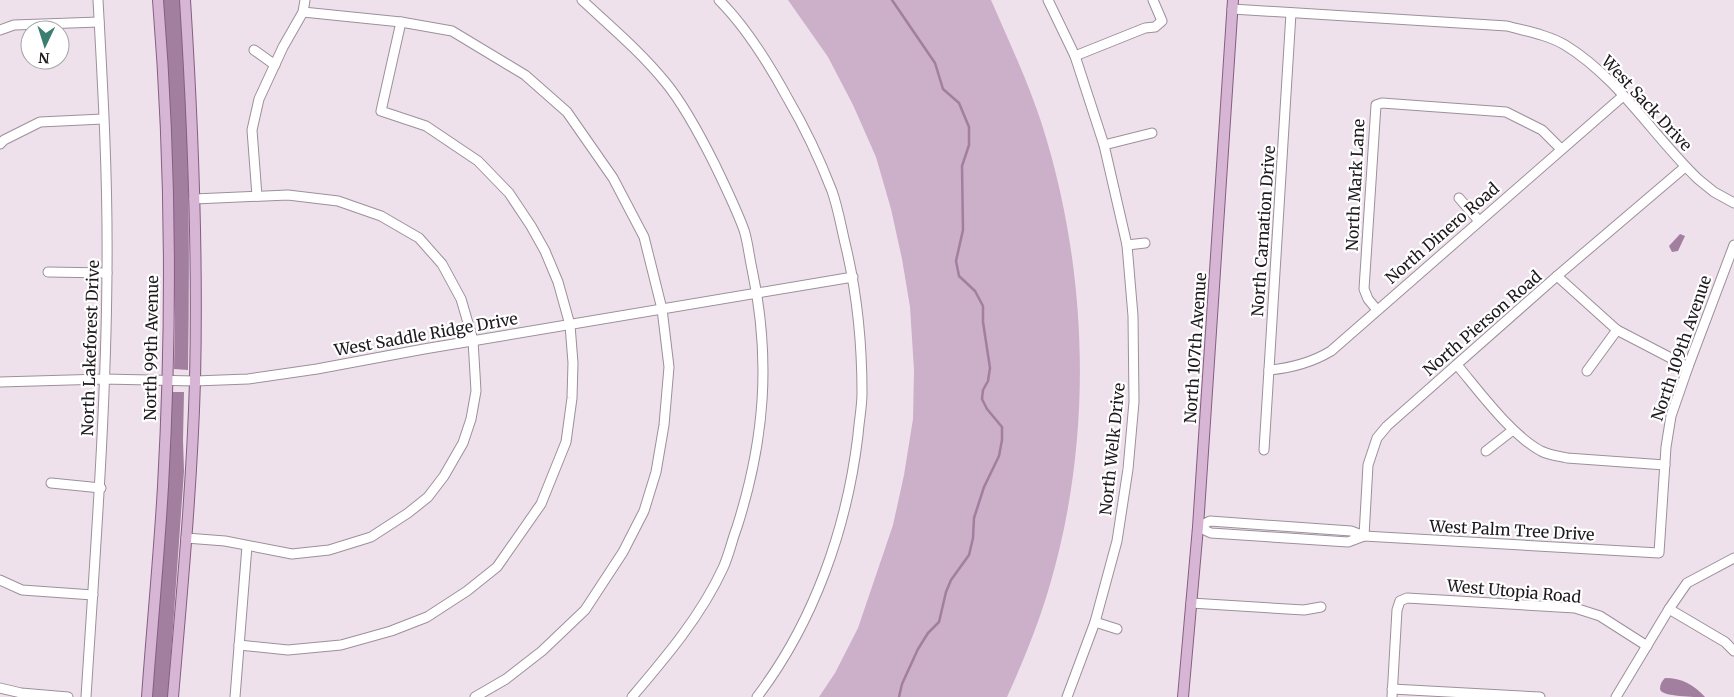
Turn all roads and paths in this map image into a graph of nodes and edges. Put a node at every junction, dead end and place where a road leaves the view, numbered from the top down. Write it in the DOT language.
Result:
graph roads {
  1 [pos="98,0"];
  2 [pos="158,0"];
  3 [pos="185,0"];
  4 [pos="305,0"];
  5 [pos="582,0"];
  6 [pos="719,0"];
  7 [pos="1048,0"];
  8 [pos="1153,0"];
  9 [pos="1233,5"];
  10 [pos="303,12"];
  11 [pos="1292,13"];
  12 [pos="99,22"];
  13 [pos="401,22"];
  14 [pos="0,30"];
  15 [pos="254,50"];
  16 [pos="1075,56"];
  17 [pos="275,65"];
  18 [pos="1623,96"];
  19 [pos="104,119"];
  20 [pos="1152,133"];
  21 [pos="0,144"];
  22 [pos="1104,145"];
  23 [pos="1561,149"];
  24 [pos="1685,167"];
  25 [pos="257,196"];
  26 [pos="1459,198"];
  27 [pos="194,199"];
  28 [pos="1734,203"];
  29 [pos="1479,221"];
  30 [pos="1145,243"];
  31 [pos="1128,245"];
  32 [pos="1734,245"];
  33 [pos="48,272"];
  34 [pos="107,273"];
  35 [pos="1557,276"];
  36 [pos="853,277"];
  37 [pos="757,292"];
  38 [pos="662,308"];
  39 [pos="1377,310"];
  40 [pos="570,325"];
  41 [pos="1617,330"];
  42 [pos="473,340"];
  43 [pos="1457,365"];
  44 [pos="1688,367"];
  45 [pos="1269,370"];
  46 [pos="1587,371"];
  47 [pos="104,379"];
  48 [pos="167,381"];
  49 [pos="195,381"];
  50 [pos="0,382"];
  51 [pos="1513,430"];
  52 [pos="1264,450"];
  53 [pos="1486,451"];
  54 [pos="1665,464"];
  55 [pos="51,483"];
  56 [pos="100,488"];
  57 [pos="1198,527"];
  58 [pos="1364,536"];
  59 [pos="186,538"];
  60 [pos="247,546"];
  61 [pos="1659,553"];
  62 [pos="1734,558"];
  63 [pos="0,580"];
  64 [pos="93,595"];
  65 [pos="1191,603"];
  66 [pos="1321,607"];
  67 [pos="1669,609"];
  68 [pos="1095,622"];
  69 [pos="1117,629"];
  70 [pos="239,645"];
  71 [pos="1647,646"];
  72 [pos="1734,651"];
  73 [pos="0,688"];
  74 [pos="1392,693"];
  75 [pos="68,697"];
  76 [pos="86,697"];
  77 [pos="147,697"];
  78 [pos="174,697"];
  79 [pos="234,697"];
  80 [pos="475,697"];
  81 [pos="632,697"];
  82 [pos="757,697"];
  83 [pos="1067,697"];
  84 [pos="1183,697"];
  85 [pos="1540,697"];
  86 [pos="1616,697"];
  1 -- 12 [label="street, North Lakeforest Drive"];
  2 -- 48 [label="main road, North 99th Avenue"];
  3 -- 27 [label="main road"];
  4 -- 10 [label="street"];
  5 -- 37 [label="street"];
  6 -- 36 [label="street"];
  7 -- 16 [label="street, North Welk Drive"];
  8 -- 16 [label="street"];
  9 -- 11 [label="street, West Sack Drive"];
  9 -- 57 [label="main road, North 107th Avenue"];
  10 -- 13 [label="street"];
  10 -- 17 [label="street"];
  11 -- 18 [label="street, West Sack Drive"];
  11 -- 45 [label="street, North Carnation Drive"];
  12 -- 14 [label="street"];
  12 -- 19 [label="street, North Lakeforest Drive"];
  13 -- 38 [label="street"];
  13 -- 40 [label="street"];
  15 -- 17 [label="street"];
  16 -- 22 [label="street, North Welk Drive"];
  17 -- 25 [label="street"];
  18 -- 23 [label="street, North Dinero Road"];
  18 -- 24 [label="street, West Sack Drive"];
  19 -- 21 [label="street"];
  19 -- 34 [label="street, North Lakeforest Drive"];
  20 -- 22 [label="street"];
  22 -- 31 [label="street, North Welk Drive"];
  23 -- 29 [label="street, North Dinero Road"];
  23 -- 39 [label="street, North Mark Lane"];
  24 -- 28 [label="street, West Sack Drive"];
  24 -- 35 [label="street, North Pierson Road"];
  25 -- 27 [label="street"];
  25 -- 42 [label="street"];
  26 -- 29 [label="street"];
  27 -- 49 [label="main road"];
  29 -- 39 [label="street, North Dinero Road"];
  30 -- 31 [label="street"];
  31 -- 68 [label="street, North Welk Drive"];
  32 -- 44 [label="street, North 109th Avenue"];
  33 -- 34 [label="street"];
  34 -- 47 [label="street, North Lakeforest Drive"];
  35 -- 41 [label="street"];
  35 -- 43 [label="street, North Pierson Road"];
  36 -- 37 [label="street, West Saddle Ridge Drive"];
  36 -- 82 [label="street"];
  37 -- 38 [label="street, West Saddle Ridge Drive"];
  37 -- 81 [label="street"];
  38 -- 40 [label="street, West Saddle Ridge Drive"];
  38 -- 80 [label="street"];
  39 -- 45 [label="street, North Dinero Road"];
  40 -- 42 [label="street, West Saddle Ridge Drive"];
  40 -- 70 [label="street"];
  41 -- 44 [label="street"];
  41 -- 46 [label="street"];
  42 -- 49 [label="street, West Saddle Ridge Drive"];
  42 -- 60 [label="street"];
  43 -- 51 [label="street"];
  43 -- 58 [label="street, North Pierson Road"];
  44 -- 54 [label="street, North 109th Avenue"];
  45 -- 52 [label="street, North Carnation Drive"];
  47 -- 48 [label="street, West Saddle Ridge Drive"];
  47 -- 50 [label="street, West Saddle Ridge Drive"];
  47 -- 56 [label="street, North Lakeforest Drive"];
  48 -- 49 [label="street, West Saddle Ridge Drive"];
  48 -- 77 [label="main road, North 99th Avenue"];
  49 -- 59 [label="main road"];
  51 -- 53 [label="street"];
  51 -- 54 [label="street"];
  54 -- 61 [label="street, North 109th Avenue"];
  55 -- 56 [label="street"];
  56 -- 64 [label="street, North Lakeforest Drive"];
  57 -- 58 [label="street, West Palm Tree Drive"];
  57 -- 65 [label="main road, North 107th Avenue"];
  58 -- 61 [label="street, West Palm Tree Drive"];
  59 -- 60 [label="street"];
  59 -- 78 [label="main road"];
  60 -- 70 [label="street"];
  62 -- 67 [label="street"];
  63 -- 64 [label="street"];
  64 -- 76 [label="street, North Lakeforest Drive"];
  65 -- 66 [label="street"];
  65 -- 84 [label="main road, North 107th Avenue"];
  67 -- 71 [label="street"];
  67 -- 72 [label="street"];
  68 -- 69 [label="street"];
  68 -- 83 [label="street, North Welk Drive"];
  70 -- 79 [label="street"];
  71 -- 74 [label="street, West Utopia Road"];
  71 -- 86 [label="street"];
  73 -- 75 [label="street"];
  74 -- 85 [label="street"];
}
